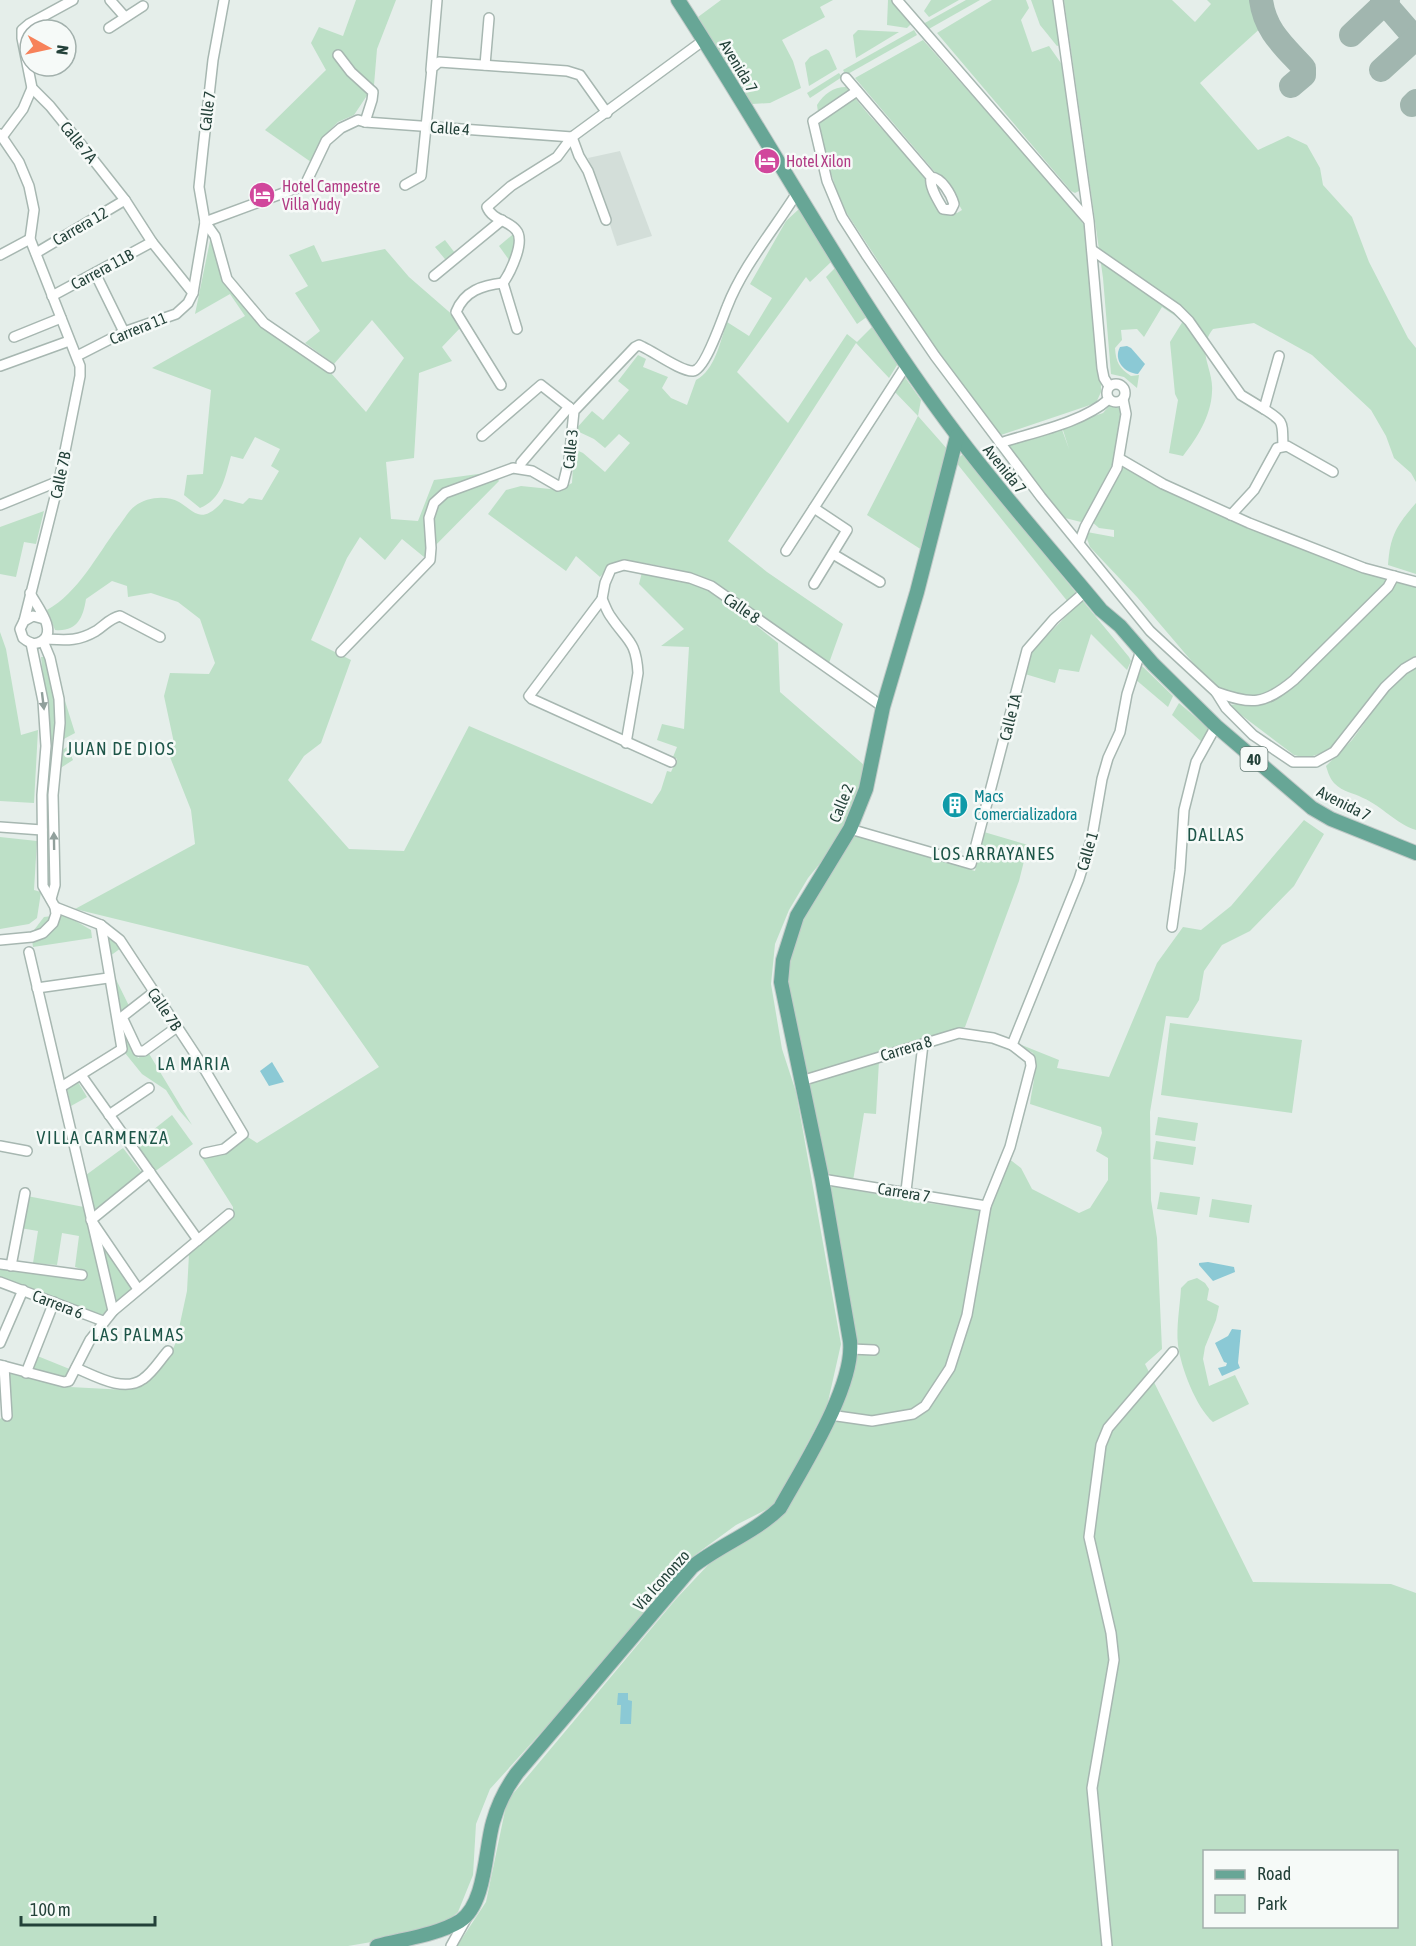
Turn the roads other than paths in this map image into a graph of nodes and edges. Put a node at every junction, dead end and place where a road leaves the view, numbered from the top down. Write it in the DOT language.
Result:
graph roads {
  1 [pos="73,0"];
  2 [pos="110,0"];
  3 [pos="224,0"];
  4 [pos="436,0"];
  5 [pos="678,0"];
  6 [pos="897,0"];
  7 [pos="1058,0"];
  8 [pos="143,6"];
  9 [pos="124,17"];
  10 [pos="489,18"];
  11 [pos="109,28"];
  12 [pos="704,40"];
  13 [pos="338,55"];
  14 [pos="484,65"];
  15 [pos="846,78"];
  16 [pos="32,88"];
  17 [pos="857,91"];
  18 [pos="607,113"];
  19 [pos="365,122"];
  20 [pos="426,126"];
  21 [pos="1,136"];
  22 [pos="572,137"];
  23 [pos="931,177"];
  24 [pos="405,185"];
  25 [pos="797,193"];
  26 [pos="124,200"];
  27 [pos="501,220"];
  28 [pos="606,220"];
  29 [pos="205,222"];
  30 [pos="1089,222"];
  31 [pos="30,239"];
  32 [pos="152,242"];
  33 [pos="1092,250"];
  34 [pos="36,253"];
  35 [pos="0,255"];
  36 [pos="95,273"];
  37 [pos="434,276"];
  38 [pos="503,283"];
  39 [pos="193,293"];
  40 [pos="52,296"];
  41 [pos="61,318"];
  42 [pos="517,329"];
  43 [pos="124,332"];
  44 [pos="14,337"];
  45 [pos="69,341"];
  46 [pos="77,356"];
  47 [pos="1279,356"];
  48 [pos="907,364"];
  49 [pos="0,366"];
  50 [pos="330,368"];
  51 [pos="501,385"];
  52 [pos="1109,386"];
  53 [pos="1109,399"];
  54 [pos="1123,399"];
  55 [pos="572,409"];
  56 [pos="1264,409"];
  57 [pos="957,435"];
  58 [pos="482,436"];
  59 [pos="1000,443"];
  60 [pos="1283,446"];
  61 [pos="1120,459"];
  62 [pos="521,463"];
  63 [pos="1333,472"];
  64 [pos="59,481"];
  65 [pos="0,505"];
  66 [pos="814,508"];
  67 [pos="1232,515"];
  68 [pos="1080,543"];
  69 [pos="786,551"];
  70 [pos="833,554"];
  71 [pos="1394,576"];
  72 [pos="880,582"];
  73 [pos="1416,582"];
  74 [pos="814,584"];
  75 [pos="1085,592"];
  76 [pos="30,593"];
  77 [pos="602,599"];
  78 [pos="44,619"];
  79 [pos="24,621"];
  80 [pos="160,637"];
  81 [pos="44,640"];
  82 [pos="31,643"];
  83 [pos="1142,650"];
  84 [pos="341,652"];
  85 [pos="1416,662"];
  86 [pos="1216,692"];
  87 [pos="884,707"];
  88 [pos="1216,726"];
  89 [pos="626,743"];
  90 [pos="670,762"];
  91 [pos="0,827"];
  92 [pos="850,829"];
  93 [pos="42,830"];
  94 [pos="1416,853"];
  95 [pos="53,903"];
  96 [pos="101,925"];
  97 [pos="1172,927"];
  98 [pos="0,940"];
  99 [pos="28,952"];
  100 [pos="108,978"];
  101 [pos="37,988"];
  102 [pos="154,992"];
  103 [pos="177,1027"];
  104 [pos="923,1044"];
  105 [pos="1012,1045"];
  106 [pos="81,1075"];
  107 [pos="801,1081"];
  108 [pos="61,1087"];
  109 [pos="149,1088"];
  110 [pos="110,1115"];
  111 [pos="0,1146"];
  112 [pos="27,1151"];
  113 [pos="205,1154"];
  114 [pos="150,1172"];
  115 [pos="821,1177"];
  116 [pos="906,1191"];
  117 [pos="25,1193"];
  118 [pos="986,1206"];
  119 [pos="229,1214"];
  120 [pos="92,1220"];
  121 [pos="198,1240"];
  122 [pos="0,1264"];
  123 [pos="11,1266"];
  124 [pos="82,1275"];
  125 [pos="0,1282"];
  126 [pos="138,1289"];
  127 [pos="23,1290"];
  128 [pos="54,1302"];
  129 [pos="113,1311"];
  130 [pos="103,1321"];
  131 [pos="0,1343"];
  132 [pos="851,1349"];
  133 [pos="874,1350"];
  134 [pos="168,1351"];
  135 [pos="1173,1352"];
  136 [pos="2,1366"];
  137 [pos="76,1368"];
  138 [pos="26,1373"];
  139 [pos="830,1415"];
  140 [pos="7,1416"];
  141 [pos="470,1912"];
  142 [pos="376,1946"];
  143 [pos="451,1946"];
  144 [pos="1107,1946"];
  1 -- 16 [label="street"];
  2 -- 9 [label="street"];
  3 -- 29 [label="street, Calle 7"];
  4 -- 20 [label="street"];
  5 -- 12 [label="main road, Avenida 7 / 40"];
  6 -- 30 [label="street"];
  7 -- 30 [label="street"];
  8 -- 9 [label="street"];
  9 -- 11 [label="street"];
  10 -- 14 [label="street"];
  12 -- 18 [label="street"];
  12 -- 25 [label="main road, Avenida 7 / 40"];
  13 -- 19 [label="street"];
  14 -- 18 [label="street"];
  14 -- 20 [label="street"];
  15 -- 17 [label="street"];
  16 -- 21 [label="street"];
  16 -- 26 [label="street, Calle 7A"];
  17 -- 23 [label="street"];
  17 -- 59 [label="street"];
  18 -- 22 [label="street"];
  19 -- 20 [label="street, Calle 4"];
  19 -- 29 [label="street, Calle 4"];
  20 -- 22 [label="street, Calle 4"];
  20 -- 24 [label="street"];
  21 -- 31 [label="street"];
  22 -- 27 [label="street"];
  22 -- 28 [label="street"];
  25 -- 48 [label="main road, Avenida 7 / 40"];
  25 -- 55 [label="street, Calle 3"];
  26 -- 32 [label="street, Calle 7A"];
  26 -- 34 [label="street, Carrera 12"];
  27 -- 37 [label="street"];
  27 -- 38 [label="street"];
  29 -- 39 [label="street"];
  29 -- 50 [label="street"];
  30 -- 33 [label="street"];
  31 -- 34 [label="street"];
  31 -- 35 [label="street, Carrera 12"];
  32 -- 36 [label="street, Carrera 11B"];
  32 -- 39 [label="street, Calle 7A"];
  33 -- 52 [label="street"];
  33 -- 56 [label="street"];
  34 -- 40 [label="street"];
  36 -- 40 [label="street, Carrera 11B"];
  36 -- 43 [label="street"];
  38 -- 42 [label="street"];
  38 -- 51 [label="street"];
  39 -- 43 [label="street, Carrera 11"];
  40 -- 41 [label="street"];
  41 -- 44 [label="street"];
  41 -- 45 [label="street"];
  43 -- 46 [label="street, Carrera 11"];
  45 -- 46 [label="street"];
  45 -- 49 [label="street"];
  46 -- 64 [label="street, Calle 7B"];
  47 -- 56 [label="street"];
  48 -- 57 [label="main road, Avenida 7 / 40"];
  48 -- 66 [label="street"];
  52 -- 53 [label="street"];
  52 -- 54 [label="street"];
  53 -- 54 [label="street"];
  53 -- 59 [label="street"];
  54 -- 61 [label="street"];
  55 -- 58 [label="street"];
  55 -- 62 [label="street"];
  55 -- 84 [label="street, Calle 3"];
  56 -- 60 [label="street"];
  57 -- 75 [label="main road, Avenida 7 / 40"];
  57 -- 87 [label="main road, Calle 2"];
  59 -- 68 [label="street"];
  60 -- 63 [label="street"];
  60 -- 67 [label="street"];
  61 -- 67 [label="street"];
  61 -- 68 [label="street"];
  64 -- 65 [label="street"];
  64 -- 76 [label="street, Calle 7B"];
  66 -- 69 [label="street"];
  66 -- 70 [label="street"];
  67 -- 71 [label="street"];
  68 -- 86 [label="street"];
  70 -- 72 [label="street"];
  70 -- 74 [label="street"];
  71 -- 73 [label="street"];
  71 -- 86 [label="street"];
  75 -- 83 [label="main road, Avenida 7 / 40"];
  75 -- 92 [label="street, Calle 1A"];
  76 -- 78 [label="street"];
  76 -- 79 [label="street, Calle 7B"];
  77 -- 87 [label="street, Calle 8"];
  77 -- 89 [label="street"];
  77 -- 89 [label="street"];
  78 -- 79 [label="street"];
  78 -- 81 [label="street"];
  79 -- 82 [label="street"];
  80 -- 81 [label="street"];
  81 -- 82 [label="street"];
  95 -- 81 [label="street, one-way"];
  82 -- 93 [label="street, one-way"];
  83 -- 88 [label="main road, Avenida 7 / 40"];
  83 -- 105 [label="street, Calle 1"];
  85 -- 86 [label="street"];
  87 -- 92 [label="main road, Calle 2"];
  88 -- 94 [label="main road, Avenida 7 / 40"];
  88 -- 97 [label="street"];
  89 -- 90 [label="street"];
  91 -- 93 [label="street"];
  92 -- 107 [label="main road, Calle 2"];
  93 -- 95 [label="street"];
  95 -- 96 [label="street, Calle 7B"];
  95 -- 98 [label="street"];
  96 -- 100 [label="street"];
  96 -- 102 [label="street, Calle 7B"];
  99 -- 101 [label="street"];
  100 -- 101 [label="street"];
  100 -- 106 [label="street"];
  101 -- 108 [label="street"];
  102 -- 103 [label="street, Calle 7B"];
  102 -- 103 [label="street"];
  103 -- 113 [label="street, Calle 7B"];
  104 -- 105 [label="street, Carrera 8"];
  104 -- 107 [label="street, Carrera 8"];
  104 -- 116 [label="street"];
  105 -- 118 [label="street"];
  106 -- 108 [label="street"];
  106 -- 110 [label="street"];
  107 -- 115 [label="main road, Calle 2"];
  108 -- 120 [label="street"];
  109 -- 110 [label="street"];
  110 -- 114 [label="street"];
  111 -- 112 [label="street"];
  114 -- 120 [label="street"];
  114 -- 121 [label="street"];
  115 -- 116 [label="street, Carrera 7"];
  115 -- 132 [label="main road, Vía Icononzo"];
  116 -- 118 [label="street, Carrera 7"];
  117 -- 123 [label="street"];
  118 -- 139 [label="street"];
  119 -- 121 [label="street, Carrera 6"];
  120 -- 126 [label="street"];
  120 -- 129 [label="street"];
  121 -- 126 [label="street, Carrera 6"];
  122 -- 123 [label="street, Carrera 6"];
  123 -- 124 [label="street, Carrera 6"];
  125 -- 127 [label="street, Carrera 6"];
  126 -- 129 [label="street, Carrera 6"];
  127 -- 128 [label="street, Carrera 6"];
  127 -- 131 [label="street"];
  128 -- 130 [label="street, Carrera 6"];
  128 -- 138 [label="street"];
  129 -- 130 [label="street, Carrera 6"];
  130 -- 137 [label="street"];
  132 -- 133 [label="street"];
  132 -- 139 [label="main road, Vía Icononzo"];
  134 -- 137 [label="street"];
  135 -- 144 [label="street"];
  136 -- 138 [label="street"];
  136 -- 140 [label="street"];
  137 -- 138 [label="street"];
  139 -- 141 [label="main road, Vía Icononzo"];
  141 -- 142 [label="main road"];
  141 -- 143 [label="street"];
}
